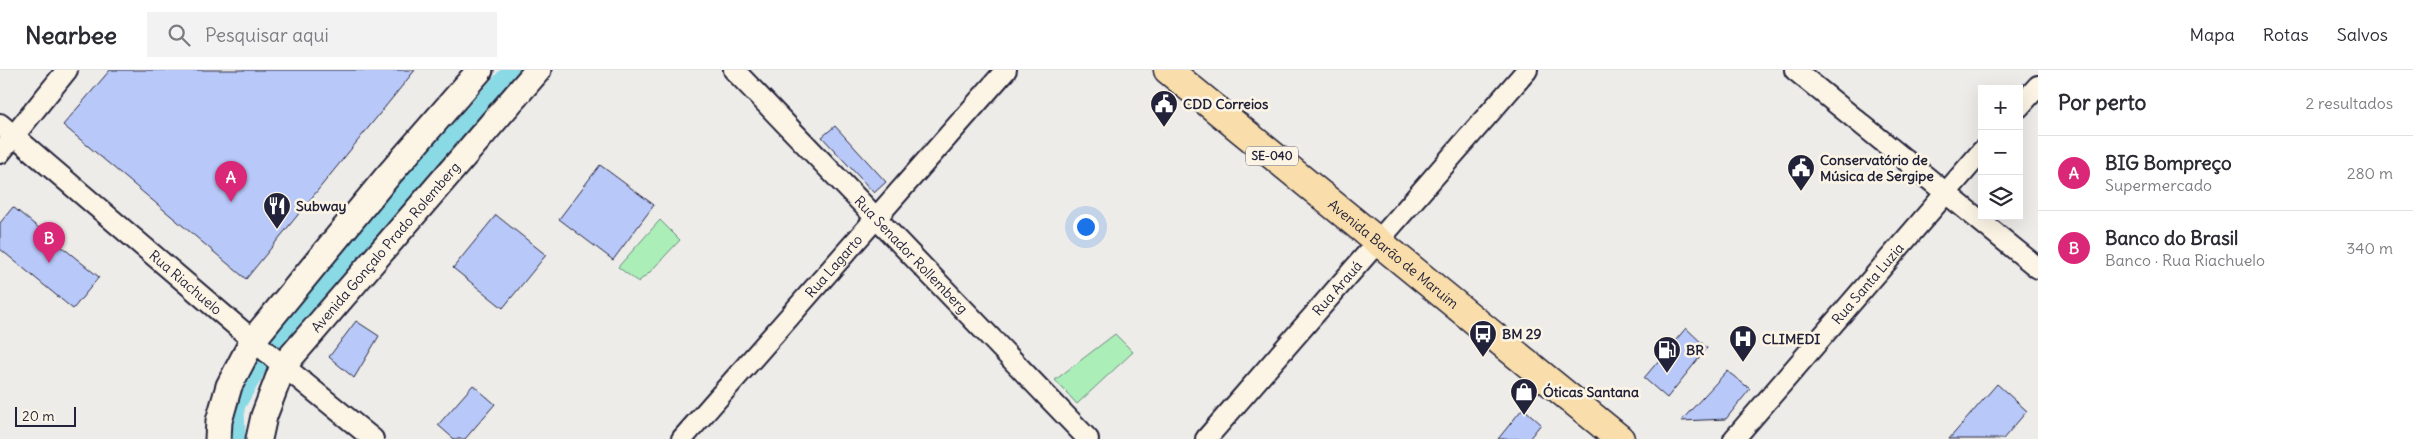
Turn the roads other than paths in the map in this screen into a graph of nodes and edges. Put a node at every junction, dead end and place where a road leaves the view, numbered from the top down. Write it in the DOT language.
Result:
graph roads {
  1 [pos="68,70"];
  2 [pos="480,70"];
  3 [pos="538,70"];
  4 [pos="734,70"];
  5 [pos="1006,70"];
  6 [pos="1168,70"];
  7 [pos="1527,70"];
  8 [pos="1796,70"];
  9 [pos="2038,86"];
  10 [pos="2023,103"];
  11 [pos="7,130"];
  12 [pos="0,153"];
  13 [pos="1978,156"];
  14 [pos="1945,193"];
  15 [pos="875,219"];
  16 [pos="1375,242"];
  17 [pos="2038,268"];
  18 [pos="256,342"];
  19 [pos="279,363"];
  20 [pos="218,439"];
  21 [pos="259,439"];
  22 [pos="372,439"];
  23 [pos="682,439"];
  24 [pos="1088,439"];
  25 [pos="1206,439"];
  26 [pos="1620,439"];
  27 [pos="1734,439"];
  1 -- 11 [label="street"];
  2 -- 18 [label="street"];
  3 -- 19 [label="street, Avenida Gonçalo Prado Rolemberg"];
  4 -- 15 [label="street, Rua Senador Rollemberg"];
  5 -- 15 [label="street, Rua Lagarto"];
  6 -- 16 [label="main road, Avenida Barão de Maruim / SE-040"];
  7 -- 16 [label="street, Rua Arauá"];
  8 -- 14 [label="street"];
  9 -- 10 [label="street"];
  11 -- 12 [label="street"];
  11 -- 18 [label="street, Rua Riachuelo"];
  13 -- 14 [label="street, Rua Santa Luzia"];
  14 -- 17 [label="street"];
  14 -- 27 [label="street, Rua Santa Luzia"];
  15 -- 23 [label="street, Rua Lagarto"];
  15 -- 24 [label="street, Rua Senador Rollemberg"];
  16 -- 25 [label="street, Rua Arauá"];
  16 -- 26 [label="main road, Avenida Barão de Maruim / SE-040"];
  18 -- 19 [label="street, Rua Riachuelo"];
  18 -- 20 [label="street"];
  19 -- 21 [label="street, Avenida Gonçalo Prado Rolemberg"];
  19 -- 22 [label="street, Rua Riachuelo"];
}
